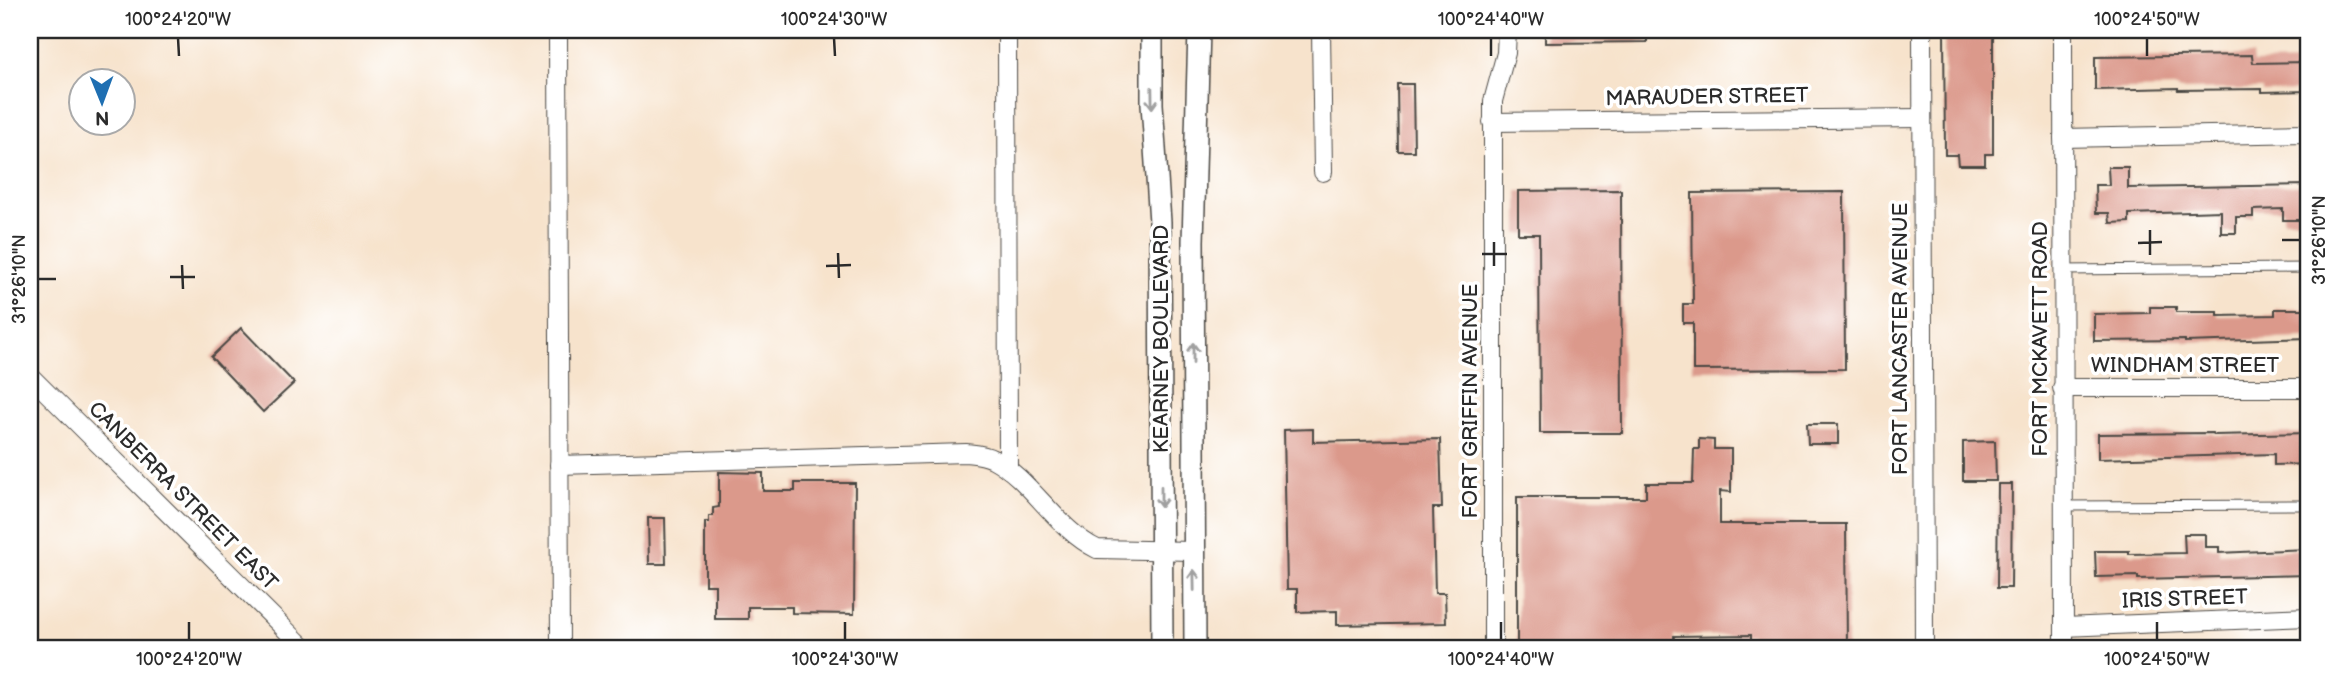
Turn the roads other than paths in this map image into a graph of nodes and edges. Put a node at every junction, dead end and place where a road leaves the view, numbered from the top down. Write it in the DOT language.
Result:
graph roads {
  1 [pos="558,30"];
  2 [pos="1007,30"];
  3 [pos="1152,30"];
  4 [pos="1199,30"];
  5 [pos="1321,30"];
  6 [pos="1507,30"];
  7 [pos="1922,30"];
  8 [pos="2063,30"];
  9 [pos="1922,118"];
  10 [pos="1492,122"];
  11 [pos="2308,133"];
  12 [pos="2063,138"];
  13 [pos="1323,172"];
  14 [pos="2308,268"];
  15 [pos="2062,270"];
  16 [pos="30,376"];
  17 [pos="2062,388"];
  18 [pos="2308,388"];
  19 [pos="559,465"];
  20 [pos="1008,469"];
  21 [pos="2308,505"];
  22 [pos="2063,506"];
  23 [pos="1161,551"];
  24 [pos="1193,551"];
  25 [pos="2308,618"];
  26 [pos="2064,627"];
  27 [pos="304,648"];
  28 [pos="560,648"];
  29 [pos="1162,648"];
  30 [pos="1195,648"];
  31 [pos="1493,648"];
  32 [pos="1924,648"];
  33 [pos="2064,648"];
  1 -- 19 [label="street"];
  2 -- 20 [label="street"];
  3 -- 23 [label="street, KEARNEY BOULEVARD, one-way"];
  24 -- 4 [label="street, KEARNEY BOULEVARD, one-way"];
  5 -- 13 [label="street"];
  6 -- 10 [label="street, FORT GRIFFIN AVENUE"];
  7 -- 9 [label="street, FORT LANCASTER AVENUE"];
  8 -- 12 [label="street, FORT MCKAVETT ROAD"];
  9 -- 10 [label="street, MARAUDER STREET"];
  9 -- 32 [label="street, FORT LANCASTER AVENUE"];
  10 -- 31 [label="street, FORT GRIFFIN AVENUE"];
  11 -- 12 [label="street"];
  12 -- 15 [label="street, FORT MCKAVETT ROAD"];
  14 -- 15 [label="lane"];
  15 -- 17 [label="street, FORT MCKAVETT ROAD"];
  16 -- 27 [label="street, CANBERRA STREET EAST"];
  17 -- 18 [label="street, WINDHAM STREET"];
  17 -- 22 [label="street, FORT MCKAVETT ROAD"];
  19 -- 20 [label="street"];
  19 -- 28 [label="street"];
  20 -- 23 [label="street"];
  21 -- 22 [label="lane"];
  22 -- 26 [label="street, FORT MCKAVETT ROAD"];
  23 -- 24 [label="street"];
  23 -- 29 [label="street, KEARNEY BOULEVARD"];
  30 -- 24 [label="street, KEARNEY BOULEVARD, one-way"];
  25 -- 26 [label="street, IRIS STREET"];
  26 -- 33 [label="street, FORT MCKAVETT ROAD"];
}
